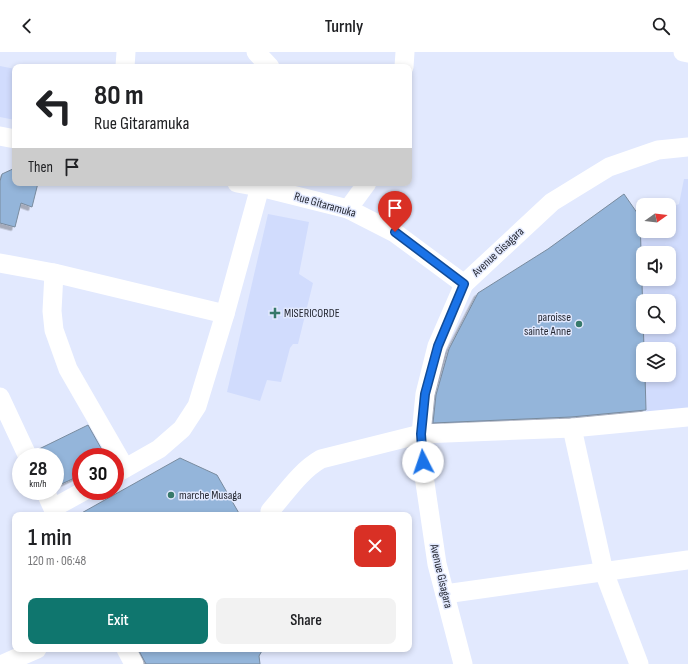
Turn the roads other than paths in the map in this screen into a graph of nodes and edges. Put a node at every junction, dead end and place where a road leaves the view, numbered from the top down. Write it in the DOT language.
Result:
graph roads {
  1 [pos="126,52"];
  2 [pos="256,52"];
  3 [pos="405,52"];
  4 [pos="683,52"];
  5 [pos="688,53"];
  6 [pos="125,64"];
  7 [pos="267,64"];
  8 [pos="404,64"];
  9 [pos="0,136"];
  10 [pos="12,138"];
  11 [pos="688,147"];
  12 [pos="254,186"];
  13 [pos="365,186"];
  14 [pos="260,187"];
  15 [pos="348,209"];
  16 [pos="0,263"];
  17 [pos="54,273"];
  18 [pos="464,284"];
  19 [pos="225,314"];
  20 [pos="0,398"];
  21 [pos="688,417"];
  22 [pos="572,428"];
  23 [pos="421,434"];
  24 [pos="24,448"];
  25 [pos="108,448"];
  26 [pos="124,469"];
  27 [pos="72,499"];
  28 [pos="48,500"];
  29 [pos="54,512"];
  30 [pos="270,512"];
  31 [pos="688,560"];
  32 [pos="604,572"];
  33 [pos="445,594"];
  34 [pos="30,652"];
  35 [pos="128,652"];
  36 [pos="3,664"];
  37 [pos="134,664"];
  38 [pos="463,664"];
  39 [pos="639,664"];
  1 -- 6 [label="street"];
  2 -- 7 [label="street"];
  3 -- 8 [label="street"];
  4 -- 5 [label="street"];
  9 -- 10 [label="street"];
  11 -- 18 [label="street, Avenue Gisagara"];
  12 -- 14 [label="street, Rue Gitaramuka"];
  13 -- 15 [label="street"];
  14 -- 15 [label="street, Rue Gitaramuka"];
  14 -- 19 [label="street"];
  15 -- 18 [label="street, Rue Gitaramuka"];
  16 -- 17 [label="street"];
  17 -- 19 [label="street"];
  17 -- 25 [label="street"];
  18 -- 23 [label="street, Avenue Gisagara"];
  19 -- 26 [label="street"];
  20 -- 24 [label="street"];
  21 -- 22 [label="street"];
  22 -- 23 [label="street"];
  22 -- 32 [label="street"];
  23 -- 30 [label="street"];
  23 -- 33 [label="street, Avenue Gisagara"];
  27 -- 29 [label="street"];
  28 -- 29 [label="street"];
  31 -- 32 [label="street"];
  32 -- 33 [label="street"];
  32 -- 39 [label="street"];
  33 -- 38 [label="street, Avenue Gisagara"];
  34 -- 36 [label="street"];
  35 -- 37 [label="street"];
}
